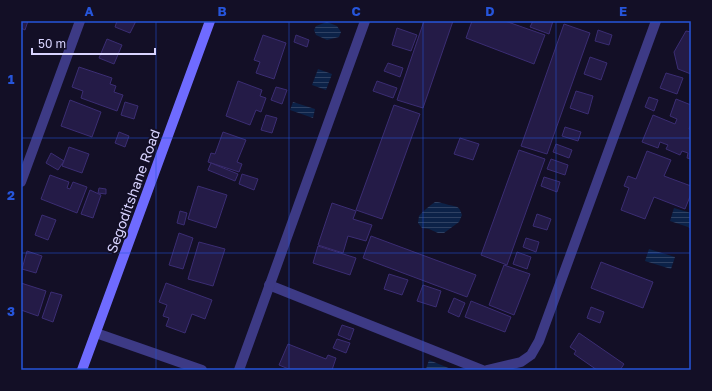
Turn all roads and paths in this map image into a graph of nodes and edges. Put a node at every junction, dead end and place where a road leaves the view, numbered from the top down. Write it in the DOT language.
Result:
graph roads {
  1 [pos="80,21"];
  2 [pos="210,21"];
  3 [pos="365,21"];
  4 [pos="656,21"];
  5 [pos="22,179"];
  6 [pos="270,285"];
  7 [pos="96,333"];
  8 [pos="82,370"];
  9 [pos="202,370"];
  10 [pos="239,370"];
  11 [pos="482,370"];
  12 [pos="487,370"];
  1 -- 5 [label="street"];
  2 -- 7 [label="street, Segoditshane Road"];
  3 -- 6 [label="street"];
  4 -- 12 [label="street"];
  6 -- 10 [label="street"];
  6 -- 11 [label="street"];
  7 -- 8 [label="street, Segoditshane Road"];
  7 -- 9 [label="street"];
}
